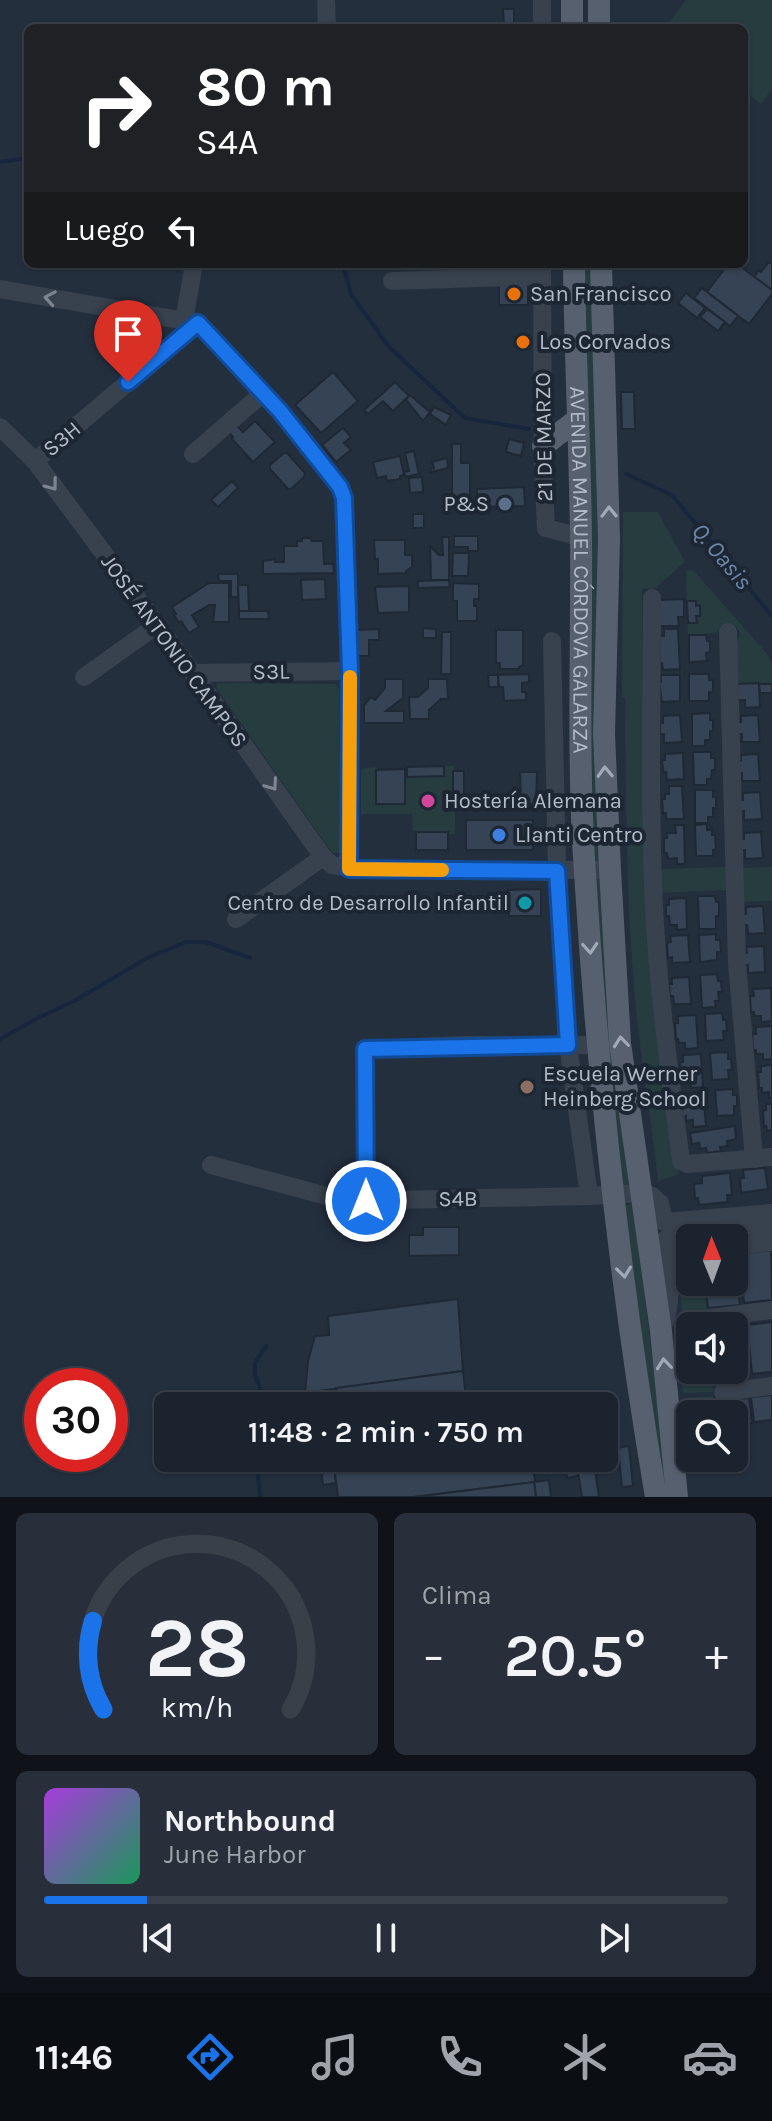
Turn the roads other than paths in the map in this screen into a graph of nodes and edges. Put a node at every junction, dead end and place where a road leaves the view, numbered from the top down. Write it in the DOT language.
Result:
graph roads {
  1 [pos="326,0"];
  2 [pos="542,0"];
  3 [pos="572,0"];
  4 [pos="599,0"];
  5 [pos="327,24"];
  6 [pos="542,24"];
  7 [pos="572,24"];
  8 [pos="599,24"];
  9 [pos="194,268"];
  10 [pos="574,268"];
  11 [pos="601,268"];
  12 [pos="542,270"];
  13 [pos="392,281"];
  14 [pos="0,289"];
  15 [pos="543,310"];
  16 [pos="574,310"];
  17 [pos="191,322"];
  18 [pos="263,393"];
  19 [pos="578,419"];
  20 [pos="0,427"];
  21 [pos="543,446"];
  22 [pos="193,454"];
  23 [pos="35,461"];
  24 [pos="581,537"];
  25 [pos="652,598"];
  26 [pos="157,625"];
  27 [pos="728,632"];
  28 [pos="552,641"];
  29 [pos="350,671"];
  30 [pos="193,673"];
  31 [pos="84,677"];
  32 [pos="323,857"];
  33 [pos="349,869"];
  34 [pos="584,870"];
  35 [pos="610,870"];
  36 [pos="557,871"];
  37 [pos="236,919"];
  38 [pos="568,1045"];
  39 [pos="598,1045"];
  40 [pos="763,1158"];
  41 [pos="211,1165"];
  42 [pos="641,1193"];
  43 [pos="614,1195"];
  44 [pos="589,1196"];
  45 [pos="366,1201"];
  46 [pos="772,1213"];
  47 [pos="772,1224"];
  48 [pos="665,1230"];
  49 [pos="772,1242"];
  50 [pos="748,1245"];
  51 [pos="772,1310"];
  52 [pos="748,1313"];
  53 [pos="661,1331"];
  54 [pos="772,1386"];
  55 [pos="723,1392"];
  56 [pos="656,1497"];
  57 [pos="677,1497"];
  1 -- 5 [label="street"];
  2 -- 6 [label="street"];
  3 -- 7 [label="main road"];
  4 -- 8 [label="main road"];
  9 -- 17 [label="street"];
  10 -- 16 [label="main road, AVENIDA MANUEL CÓRDOVA GALARZA"];
  35 -- 11 [label="main road, AVENIDA MANUEL CÓRDOVA GALARZA, one-way"];
  12 -- 13 [label="street"];
  12 -- 15 [label="street, 21 DE MARZO"];
  17 -- 14 [label="street, one-way"];
  15 -- 16 [label="street"];
  15 -- 21 [label="street, 21 DE MARZO"];
  16 -- 19 [label="main road, AVENIDA MANUEL CÓRDOVA GALARZA"];
  17 -- 18 [label="street"];
  17 -- 23 [label="street, S3H"];
  18 -- 22 [label="street"];
  18 -- 29 [label="street"];
  19 -- 21 [label="main road"];
  19 -- 24 [label="main road, AVENIDA MANUEL CÓRDOVA GALARZA"];
  20 -- 23 [label="street, JOSÉ ANTONIO CAMPOS"];
  21 -- 24 [label="street, 21 DE MARZO"];
  23 -- 26 [label="street, JOSÉ ANTONIO CAMPOS, one-way"];
  24 -- 34 [label="main road, AVENIDA MANUEL CÓRDOVA GALARZA"];
  25 -- 40 [label="street"];
  26 -- 30 [label="street, JOSÉ ANTONIO CAMPOS"];
  26 -- 31 [label="street"];
  27 -- 40 [label="street"];
  28 -- 36 [label="street"];
  29 -- 30 [label="street, S3L"];
  29 -- 33 [label="street"];
  30 -- 32 [label="street, JOSÉ ANTONIO CAMPOS, one-way"];
  32 -- 33 [label="street, JOSÉ ANTONIO CAMPOS"];
  32 -- 37 [label="street"];
  33 -- 36 [label="street"];
  34 -- 35 [label="street"];
  34 -- 36 [label="street"];
  34 -- 39 [label="main road, AVENIDA MANUEL CÓRDOVA GALARZA, one-way"];
  42 -- 35 [label="main road, AVENIDA MANUEL CÓRDOVA GALARZA, one-way"];
  36 -- 38 [label="street"];
  38 -- 39 [label="street"];
  38 -- 44 [label="street"];
  38 -- 45 [label="street"];
  39 -- 43 [label="main road, AVENIDA MANUEL CÓRDOVA GALARZA"];
  41 -- 45 [label="street, S4B"];
  42 -- 43 [label="street, S4B"];
  42 -- 48 [label="street"];
  42 -- 53 [label="main road, AVENIDA MANUEL CÓRDOVA GALARZA"];
  43 -- 44 [label="street, S4B"];
  43 -- 56 [label="main road, AVENIDA MANUEL CÓRDOVA GALARZA, one-way"];
  44 -- 45 [label="street, S4B"];
  46 -- 48 [label="street"];
  47 -- 48 [label="street"];
  48 -- 53 [label="street"];
  49 -- 50 [label="street"];
  51 -- 52 [label="street"];
  57 -- 53 [label="main road, AVENIDA MANUEL CÓRDOVA GALARZA, one-way"];
  54 -- 55 [label="street"];
}
